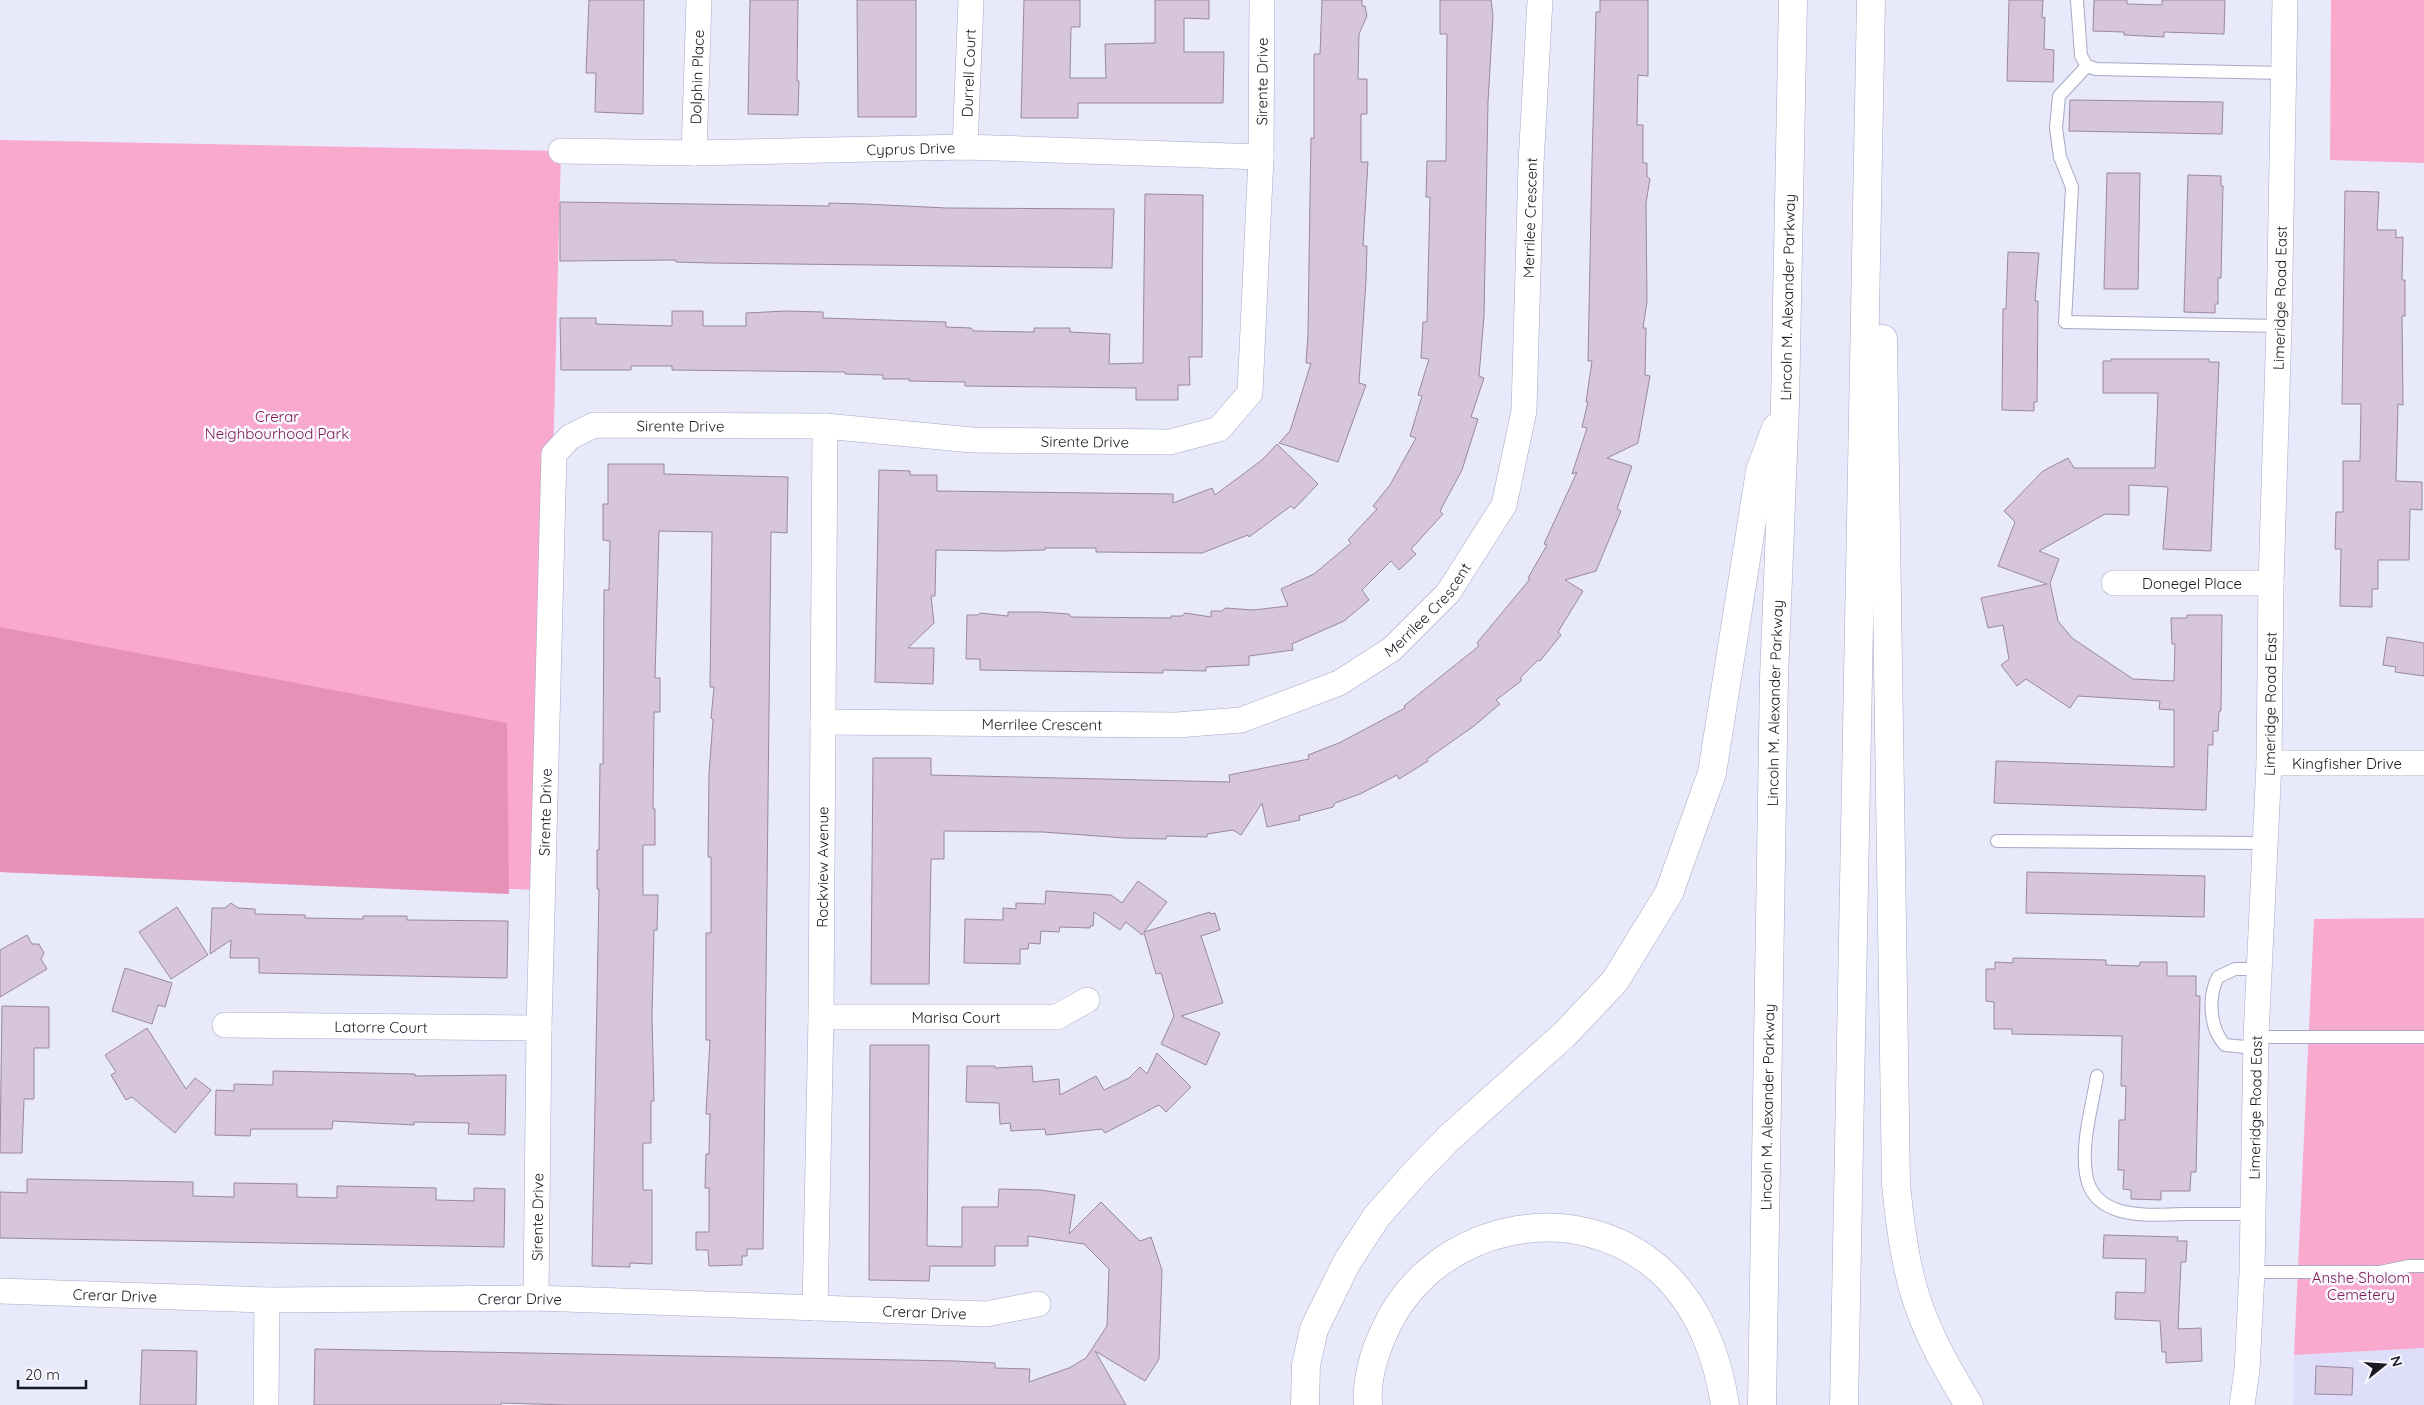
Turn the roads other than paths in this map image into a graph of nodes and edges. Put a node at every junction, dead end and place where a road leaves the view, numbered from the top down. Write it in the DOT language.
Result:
graph roads {
  1 [pos="699,0"];
  2 [pos="972,0"];
  3 [pos="1262,0"];
  4 [pos="1540,0"];
  5 [pos="1793,0"];
  6 [pos="1871,0"];
  7 [pos="2077,0"];
  8 [pos="2285,0"];
  9 [pos="2087,66"];
  10 [pos="2283,73"];
  11 [pos="965,147"];
  12 [pos="561,151"];
  13 [pos="694,153"];
  14 [pos="1261,156"];
  15 [pos="1868,227"];
  16 [pos="2280,326"];
  17 [pos="1785,404"];
  18 [pos="825,426"];
  19 [pos="2114,583"];
  20 [pos="2270,583"];
  21 [pos="823,722"];
  22 [pos="2269,763"];
  23 [pos="2424,763"];
  24 [pos="1997,841"];
  25 [pos="2264,843"];
  26 [pos="2259,969"];
  27 [pos="1086,1000"];
  28 [pos="821,1017"];
  29 [pos="225,1025"];
  30 [pos="539,1028"];
  31 [pos="2424,1037"];
  32 [pos="2256,1042"];
  33 [pos="2097,1076"];
  34 [pos="2253,1214"];
  35 [pos="1347,1262"];
  36 [pos="2424,1266"];
  37 [pos="2252,1272"];
  38 [pos="0,1291"];
  39 [pos="536,1298"];
  40 [pos="266,1300"];
  41 [pos="1038,1304"];
  42 [pos="815,1308"];
  43 [pos="266,1405"];
  44 [pos="1305,1405"];
  45 [pos="1324,1405"];
  46 [pos="1368,1405"];
  47 [pos="1725,1405"];
  48 [pos="1762,1405"];
  49 [pos="1844,1405"];
  50 [pos="1969,1405"];
  51 [pos="2242,1405"];
  1 -- 13 [label="street, Dolphin Place"];
  2 -- 11 [label="street, Durrell Court"];
  3 -- 14 [label="street, Sirente Drive"];
  4 -- 21 [label="street, Merrilee Crescent"];
  5 -- 17 [label="highway, Lincoln M. Alexander Parkway"];
  6 -- 15 [label="highway"];
  7 -- 9 [label="lane"];
  8 -- 10 [label="street, Limeridge Road East"];
  9 -- 10 [label="lane"];
  9 -- 16 [label="lane"];
  10 -- 16 [label="street, Limeridge Road East"];
  11 -- 13 [label="street, Cyprus Drive"];
  11 -- 14 [label="street, Cyprus Drive"];
  12 -- 13 [label="street, Cyprus Drive"];
  14 -- 18 [label="street, Sirente Drive"];
  15 -- 49 [label="highway"];
  15 -- 50 [label="highway"];
  16 -- 20 [label="street, Limeridge Road East"];
  17 -- 35 [label="highway"];
  17 -- 48 [label="highway, Lincoln M. Alexander Parkway"];
  18 -- 21 [label="street, Rockview Avenue"];
  18 -- 30 [label="street, Sirente Drive"];
  19 -- 20 [label="street, Donegel Place"];
  20 -- 22 [label="street, Limeridge Road East"];
  21 -- 28 [label="street, Rockview Avenue"];
  22 -- 23 [label="street, Kingfisher Drive"];
  22 -- 25 [label="street, Limeridge Road East"];
  24 -- 25 [label="lane"];
  25 -- 26 [label="street, Limeridge Road East"];
  26 -- 32 [label="street, Limeridge Road East"];
  26 -- 32 [label="lane"];
  27 -- 28 [label="street, Marisa Court"];
  28 -- 42 [label="street, Rockview Avenue"];
  29 -- 30 [label="street, Latorre Court"];
  30 -- 39 [label="street, Sirente Drive"];
  31 -- 32 [label="lane"];
  32 -- 34 [label="street, Limeridge Road East"];
  33 -- 34 [label="lane"];
  34 -- 37 [label="street, Limeridge Road East"];
  35 -- 44 [label="highway"];
  35 -- 45 [label="highway"];
  36 -- 37 [label="lane"];
  37 -- 51 [label="street, Limeridge Road East"];
  38 -- 40 [label="street, Crerar Drive"];
  39 -- 40 [label="street, Crerar Drive"];
  39 -- 42 [label="street, Crerar Drive"];
  40 -- 43 [label="street"];
  41 -- 42 [label="street, Crerar Drive"];
  46 -- 47 [label="highway"];
}
